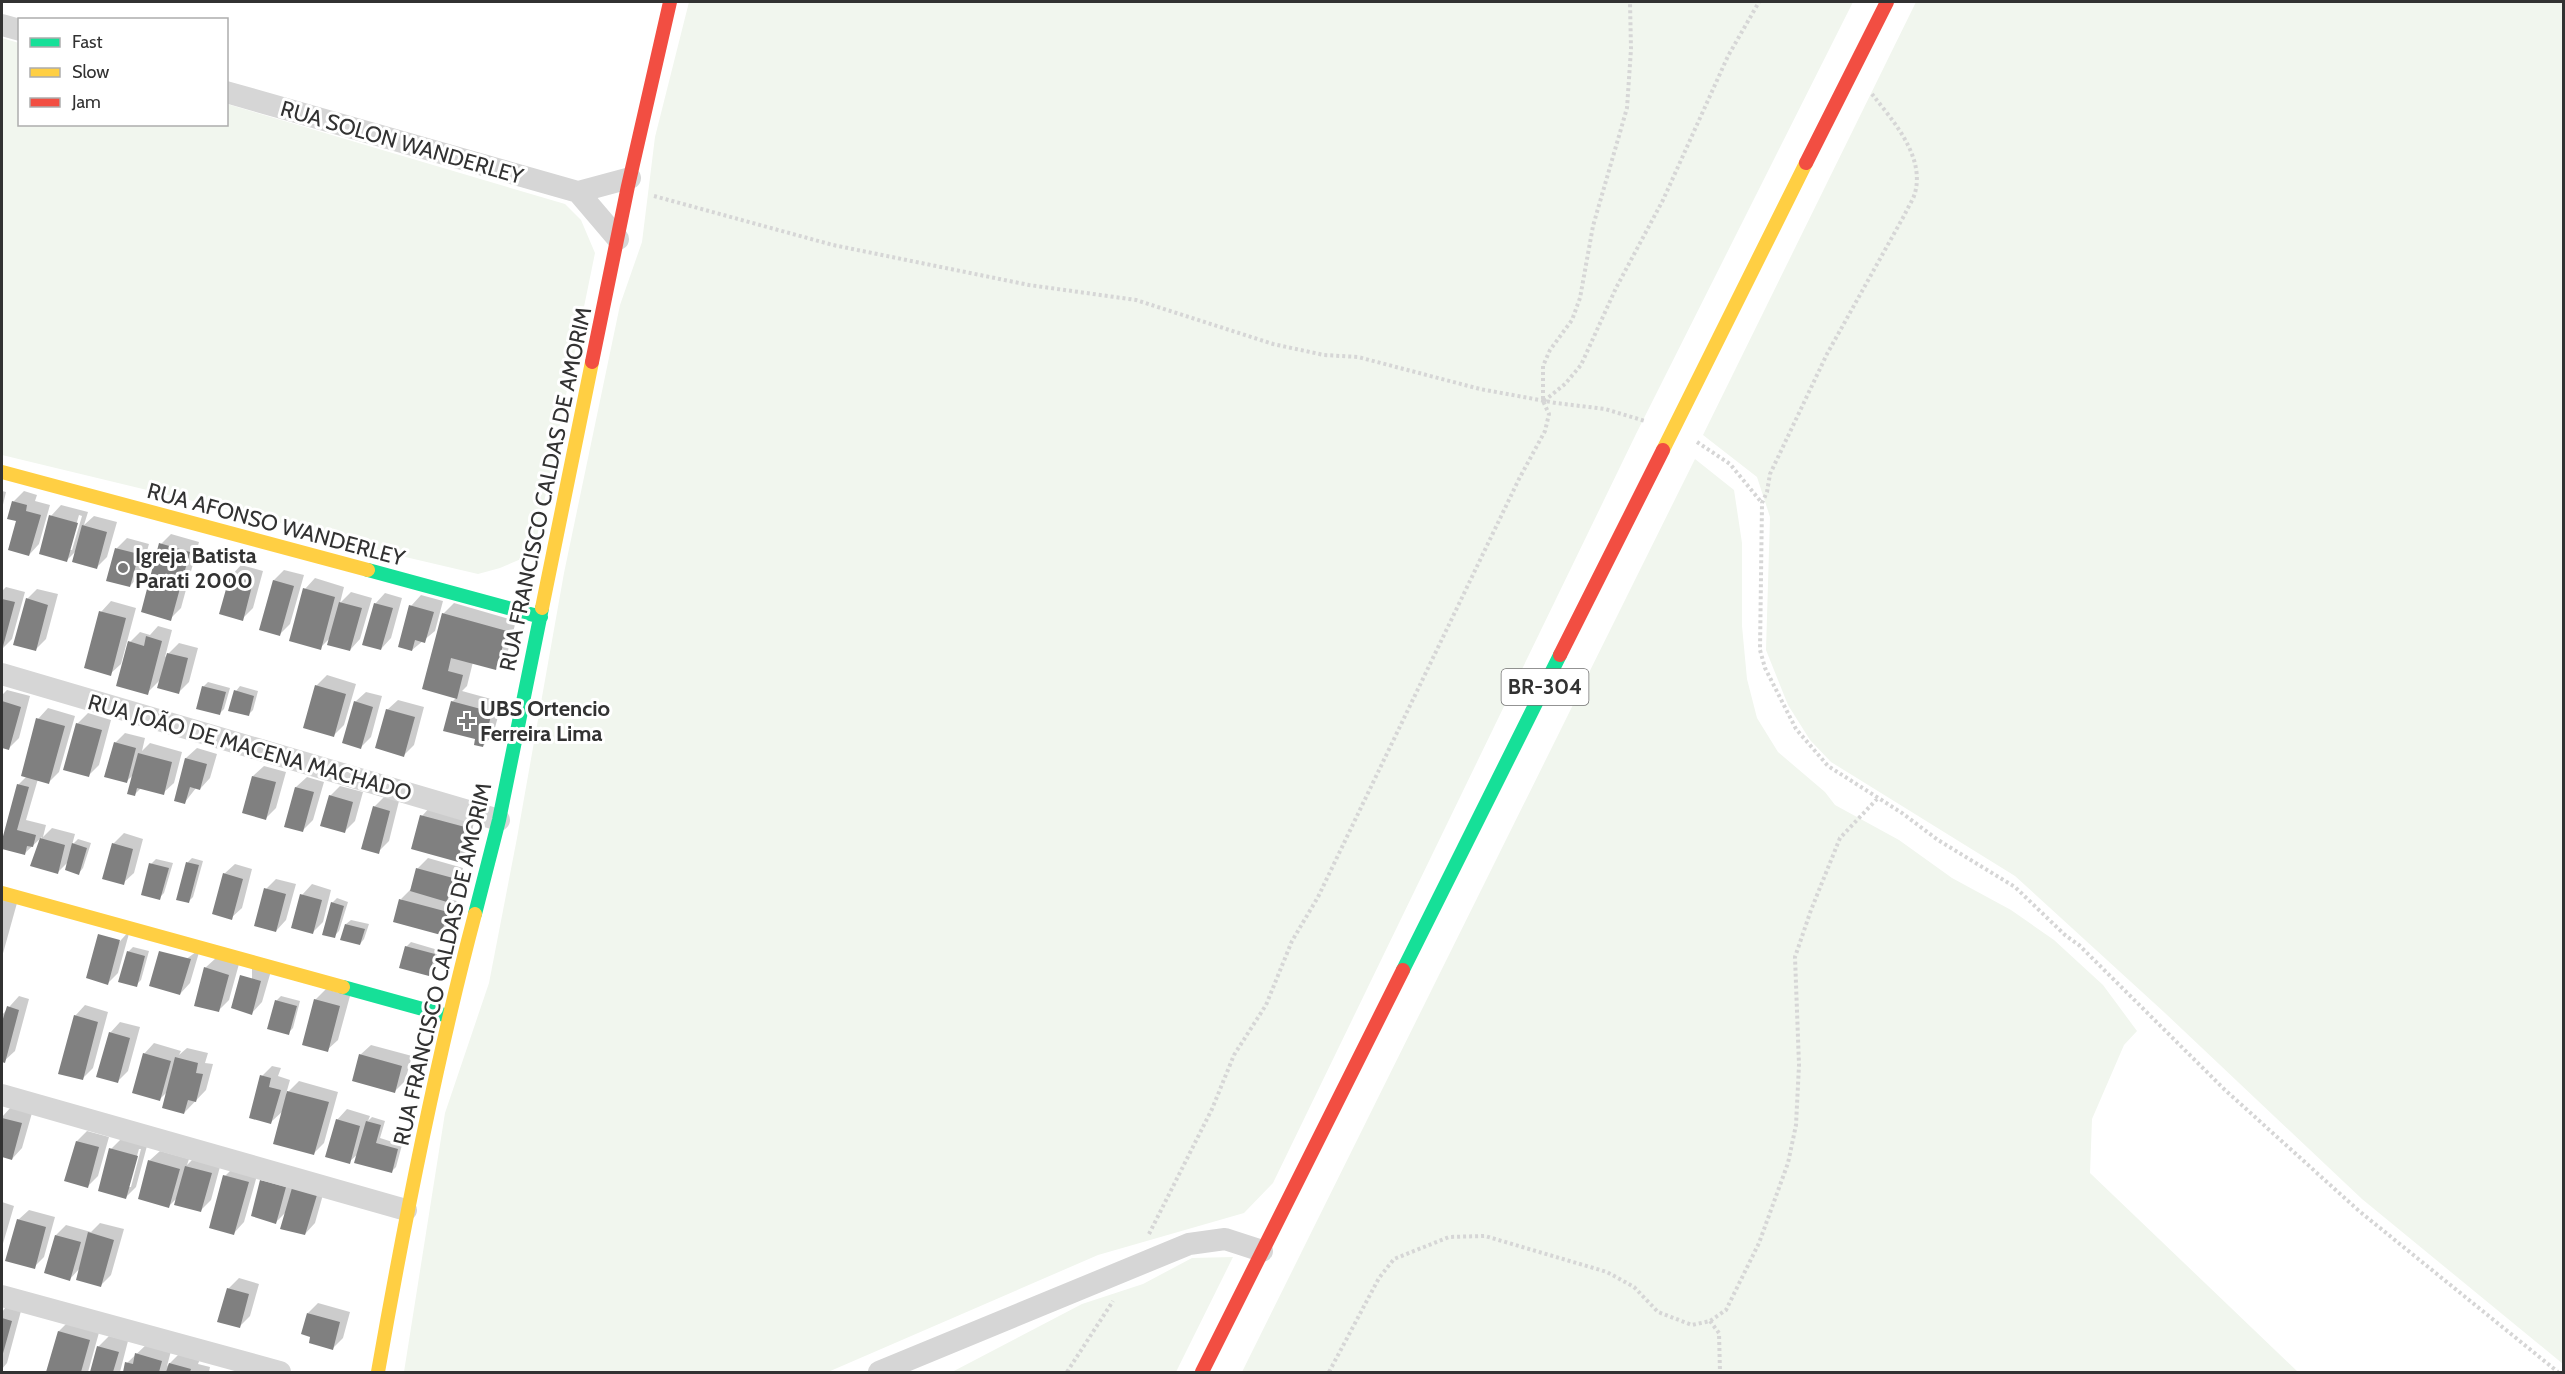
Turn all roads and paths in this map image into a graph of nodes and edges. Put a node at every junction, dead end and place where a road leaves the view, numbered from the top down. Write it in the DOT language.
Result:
graph roads {
  1 [pos="670,2"];
  2 [pos="1630,2"];
  3 [pos="1759,2"];
  4 [pos="1887,2"];
  5 [pos="2,25"];
  6 [pos="18,29"];
  7 [pos="1853,69"];
  8 [pos="228,93"];
  9 [pos="629,182"];
  10 [pos="578,192"];
  11 [pos="618,239"];
  12 [pos="1543,401"];
  13 [pos="1676,425"];
  14 [pos="2,472"];
  15 [pos="1762,502"];
  16 [pos="541,617"];
  17 [pos="2,674"];
  18 [pos="1877,799"];
  19 [pos="499,820"];
  20 [pos="2,893"];
  21 [pos="448,1016"];
  22 [pos="2,1095"];
  23 [pos="406,1210"];
  24 [pos="1262,1251"];
  25 [pos="1135,1265"];
  26 [pos="2,1296"];
  27 [pos="1710,1321"];
  28 [pos="280,1372"];
  29 [pos="378,1372"];
  30 [pos="879,1372"];
  31 [pos="1067,1372"];
  32 [pos="1202,1372"];
  33 [pos="1329,1372"];
  34 [pos="1720,1372"];
  35 [pos="2558,1372"];
  1 -- 9 [label="main road, RUA FRANCISCO CALDAS DE AMORIM"];
  2 -- 12 [label="path"];
  3 -- 12 [label="path"];
  4 -- 7 [label="main road, BR-304"];
  5 -- 6 [label="street"];
  7 -- 13 [label="main road, BR-304"];
  7 -- 15 [label="path"];
  8 -- 10 [label="street, RUA SOLON WANDERLEY"];
  9 -- 10 [label="street"];
  9 -- 11 [label="main road, RUA FRANCISCO CALDAS DE AMORIM"];
  9 -- 12 [label="path"];
  10 -- 11 [label="street"];
  11 -- 16 [label="main road, RUA FRANCISCO CALDAS DE AMORIM"];
  12 -- 13 [label="path"];
  12 -- 25 [label="path"];
  13 -- 15 [label="path"];
  13 -- 24 [label="main road, BR-304"];
  14 -- 16 [label="main road, RUA AFONSO WANDERLEY"];
  15 -- 18 [label="path"];
  16 -- 19 [label="main road, RUA FRANCISCO CALDAS DE AMORIM"];
  17 -- 19 [label="street, RUA JOÃO DE MACENA MACHADO"];
  18 -- 27 [label="path"];
  18 -- 35 [label="path"];
  19 -- 21 [label="main road, RUA FRANCISCO CALDAS DE AMORIM"];
  20 -- 21 [label="main road"];
  21 -- 23 [label="main road, RUA FRANCISCO CALDAS DE AMORIM"];
  22 -- 23 [label="street"];
  23 -- 29 [label="main road, RUA FRANCISCO CALDAS DE AMORIM"];
  24 -- 25 [label="street"];
  24 -- 32 [label="main road, BR-304"];
  25 -- 30 [label="street"];
  25 -- 31 [label="path"];
  26 -- 28 [label="street"];
  27 -- 33 [label="path"];
  27 -- 34 [label="path"];
}
